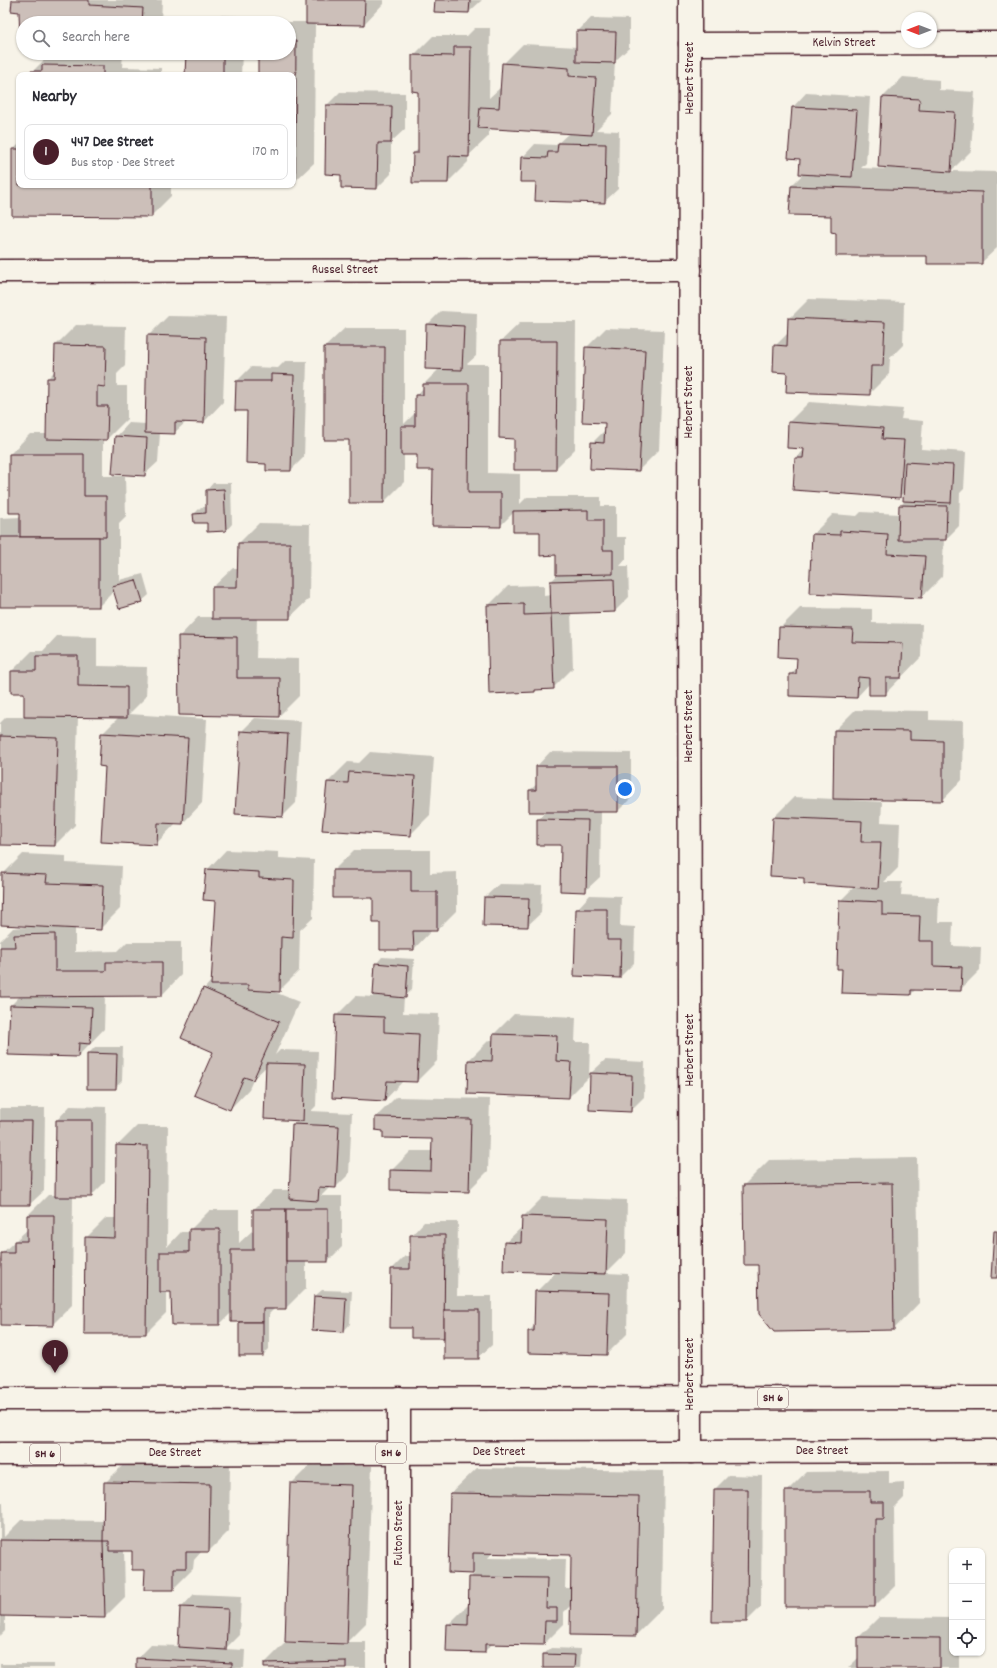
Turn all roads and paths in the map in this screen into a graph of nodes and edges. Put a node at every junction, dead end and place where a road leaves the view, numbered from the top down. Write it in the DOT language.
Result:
graph roads {
  1 [pos="690,0"];
  2 [pos="997,43"];
  3 [pos="690,44"];
  4 [pos="690,270"];
  5 [pos="0,271"];
  6 [pos="400,1398"];
  7 [pos="690,1398"];
  8 [pos="997,1398"];
  9 [pos="0,1399"];
  10 [pos="997,1451"];
  11 [pos="691,1452"];
  12 [pos="400,1453"];
  13 [pos="0,1454"];
  14 [pos="399,1668"];
  1 -- 3 [label="main road, Herbert Street"];
  2 -- 3 [label="main road, Kelvin Street"];
  3 -- 4 [label="main road, Herbert Street"];
  4 -- 5 [label="main road, Russel Street"];
  4 -- 7 [label="main road, Herbert Street"];
  6 -- 7 [label="main road, SH 6"];
  6 -- 9 [label="main road, SH 6"];
  6 -- 12 [label="main road, Fulton Street"];
  7 -- 8 [label="main road, SH 6"];
  7 -- 11 [label="main road, Herbert Street"];
  10 -- 11 [label="main road, Dee Street / SH 6"];
  11 -- 12 [label="main road, Dee Street / SH 6"];
  12 -- 13 [label="main road, Dee Street / SH 6"];
  12 -- 14 [label="main road, Fulton Street"];
}
